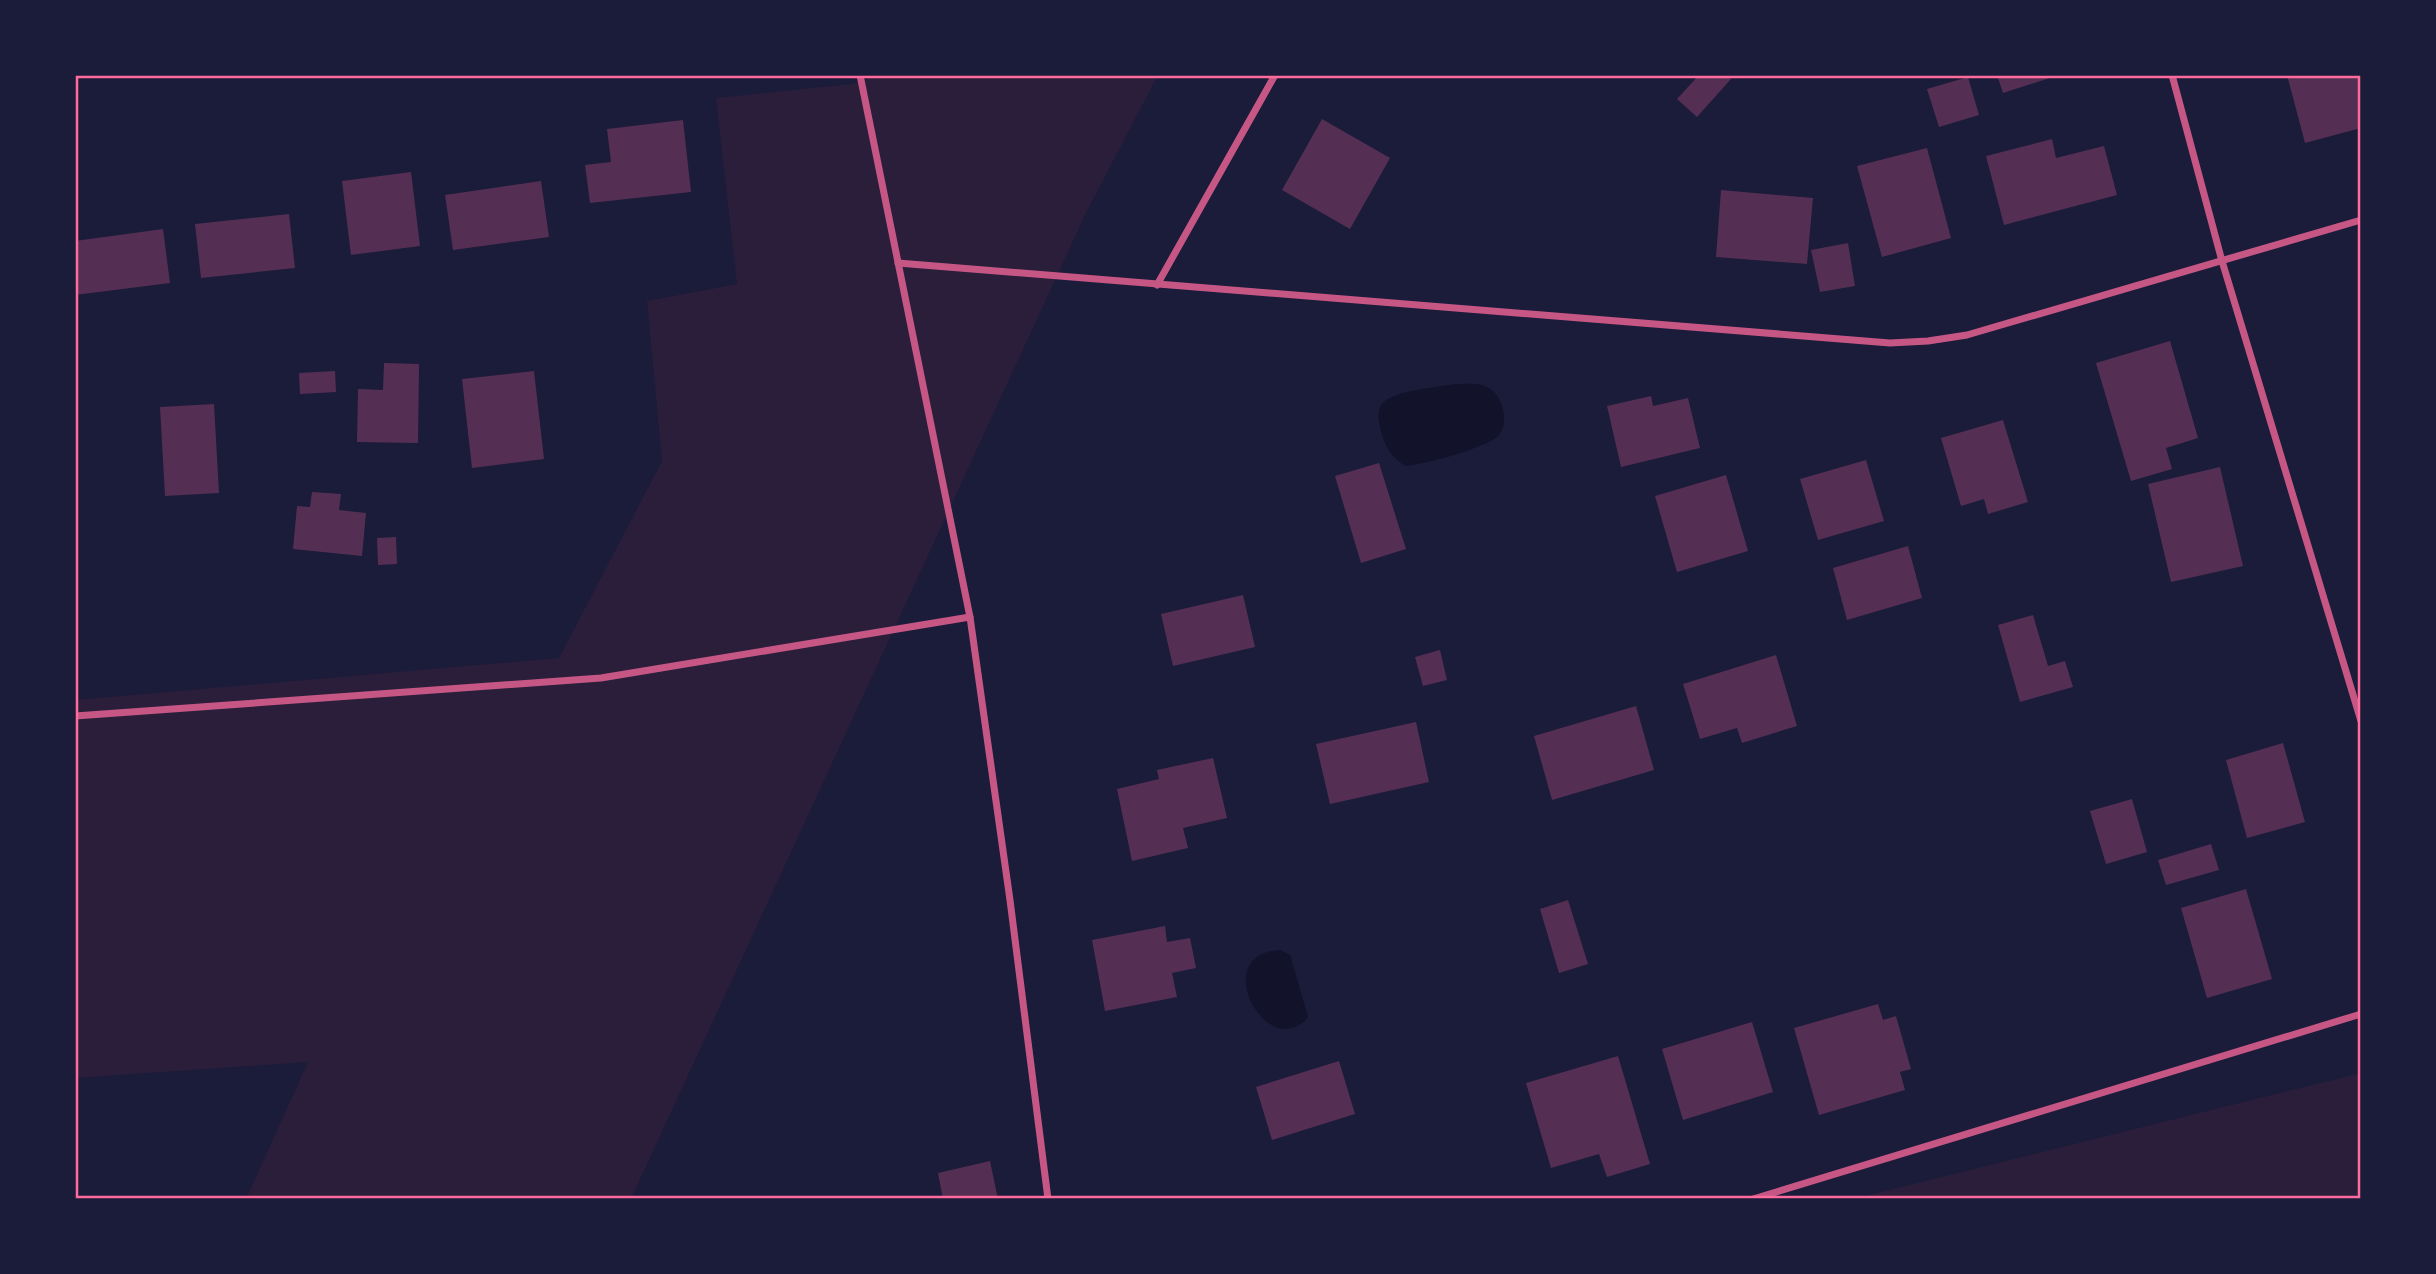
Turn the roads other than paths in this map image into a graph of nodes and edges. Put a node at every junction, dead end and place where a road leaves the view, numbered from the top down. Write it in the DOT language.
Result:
graph roads {
  1 [pos="860,75"];
  2 [pos="1275,75"];
  3 [pos="2172,75"];
  4 [pos="2361,220"];
  5 [pos="2222,261"];
  6 [pos="898,263"];
  7 [pos="1157,285"];
  8 [pos="970,617"];
  9 [pos="75,716"];
  10 [pos="2361,721"];
  11 [pos="2361,1014"];
  12 [pos="1048,1199"];
  13 [pos="1753,1199"];
  1 -- 6 [label="street"];
  2 -- 7 [label="street"];
  3 -- 5 [label="street"];
  4 -- 5 [label="street"];
  5 -- 7 [label="street"];
  5 -- 10 [label="street"];
  6 -- 7 [label="street"];
  6 -- 8 [label="street"];
  8 -- 9 [label="street"];
  8 -- 12 [label="street"];
  11 -- 13 [label="street"];
}
